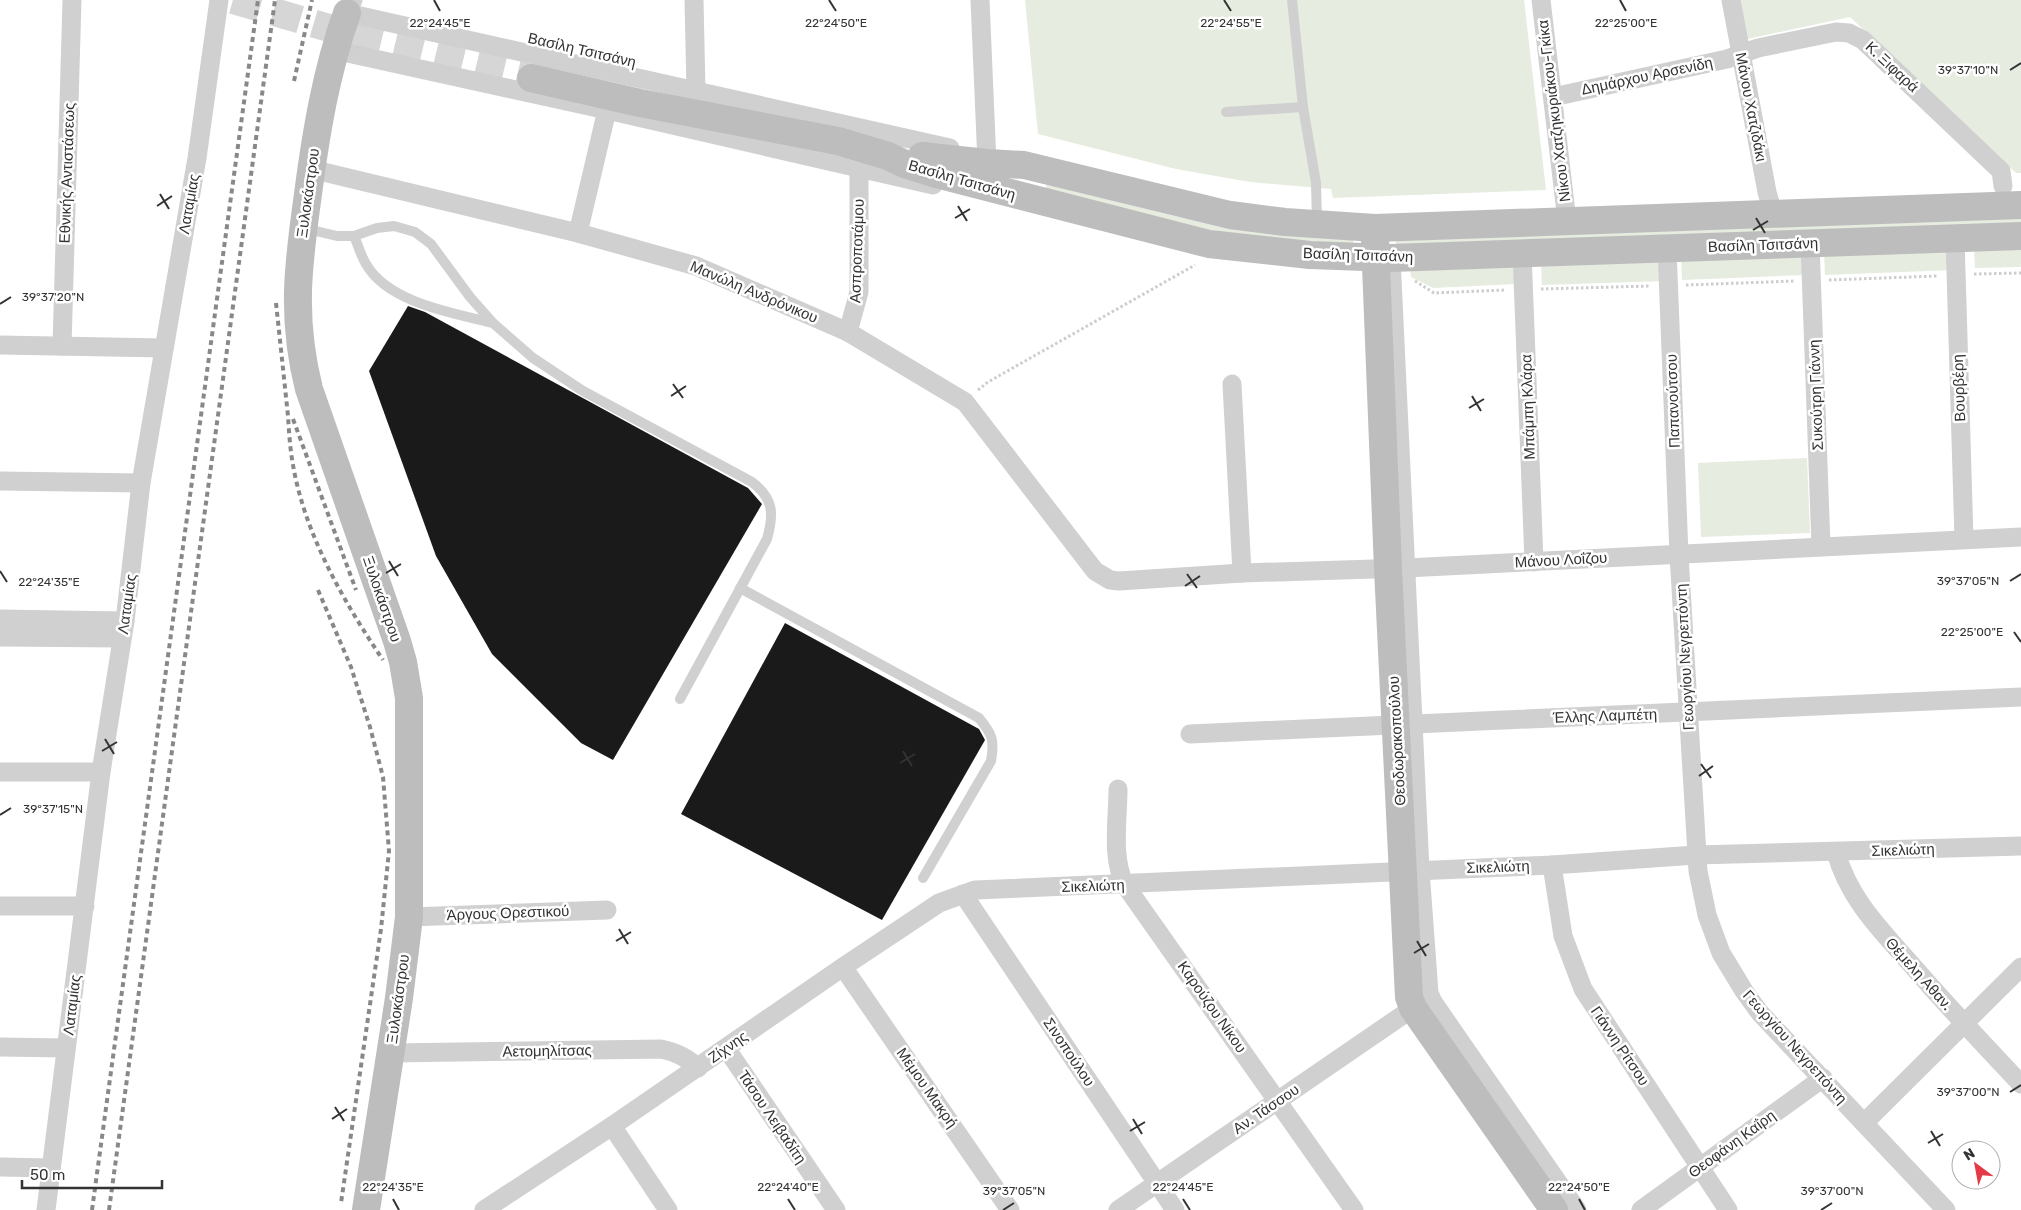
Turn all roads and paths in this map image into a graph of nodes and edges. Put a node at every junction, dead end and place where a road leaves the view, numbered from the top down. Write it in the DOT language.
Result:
graph roads {
  1 [pos="72,0"];
  2 [pos="218,0"];
  3 [pos="694,0"];
  4 [pos="980,0"];
  5 [pos="1292,0"];
  6 [pos="1541,0"];
  7 [pos="1731,0"];
  8 [pos="350,7"];
  9 [pos="334,50"];
  10 [pos="1742,54"];
  11 [pos="531,78"];
  12 [pos="696,91"];
  13 [pos="1552,96"];
  14 [pos="1303,107"];
  15 [pos="607,110"];
  16 [pos="1226,112"];
  17 [pos="984,167"];
  18 [pos="311,169"];
  19 [pos="860,169"];
  20 [pos="2012,196"];
  21 [pos="1773,214"];
  22 [pos="1567,221"];
  23 [pos="1317,224"];
  24 [pos="302,228"];
  25 [pos="1375,228"];
  26 [pos="578,233"];
  27 [pos="354,236"];
  28 [pos="2021,236"];
  29 [pos="1955,238"];
  30 [pos="1810,243"];
  31 [pos="1667,248"];
  32 [pos="1522,252"];
  33 [pos="1383,258"];
  34 [pos="1197,264"];
  35 [pos="494,323"];
  36 [pos="848,332"];
  37 [pos="0,345"];
  38 [pos="62,346"];
  39 [pos="164,348"];
  40 [pos="1232,384"];
  41 [pos="965,402"];
  42 [pos="0,481"];
  43 [pos="141,483"];
  44 [pos="2021,537"];
  45 [pos="1964,539"];
  46 [pos="1821,546"];
  47 [pos="1679,554"];
  48 [pos="1534,562"];
  49 [pos="1397,568"];
  50 [pos="1242,573"];
  51 [pos="1102,577"];
  52 [pos="740,588"];
  53 [pos="0,620"];
  54 [pos="124,630"];
  55 [pos="0,637"];
  56 [pos="2021,697"];
  57 [pos="680,699"];
  58 [pos="1688,713"];
  59 [pos="1406,725"];
  60 [pos="1190,734"];
  61 [pos="0,772"];
  62 [pos="101,772"];
  63 [pos="1118,789"];
  64 [pos="2021,846"];
  65 [pos="1836,852"];
  66 [pos="1696,855"];
  67 [pos="1552,865"];
  68 [pos="1412,871"];
  69 [pos="923,878"];
  70 [pos="1125,885"];
  71 [pos="969,892"];
  72 [pos="0,906"];
  73 [pos="85,906"];
  74 [pos="607,910"];
  75 [pos="409,917"];
  76 [pos="843,967"];
  77 [pos="2021,967"];
  78 [pos="1413,1008"];
  79 [pos="1963,1023"];
  80 [pos="0,1047"];
  81 [pos="66,1048"];
  82 [pos="726,1048"];
  83 [pos="391,1053"];
  84 [pos="698,1068"];
  85 [pos="1823,1078"];
  86 [pos="2021,1084"];
  87 [pos="1279,1101"];
  88 [pos="1864,1123"];
  89 [pos="612,1126"];
  90 [pos="0,1167"];
  91 [pos="1700,1167"];
  92 [pos="51,1168"];
  93 [pos="1157,1183"];
  94 [pos="506,1204"];
  95 [pos="46,1210"];
  96 [pos="366,1210"];
  97 [pos="484,1210"];
  98 [pos="668,1210"];
  99 [pos="836,1210"];
  100 [pos="1010,1210"];
  101 [pos="1118,1210"];
  102 [pos="1175,1210"];
  103 [pos="1354,1210"];
  104 [pos="1554,1210"];
  105 [pos="1577,1210"];
  106 [pos="1641,1210"];
  107 [pos="1728,1210"];
  108 [pos="1946,1210"];
  1 -- 38 [label="street, Εθνικής Αντιστάσεως"];
  2 -- 39 [label="street, Λαταμίας"];
  3 -- 12 [label="street"];
  4 -- 17 [label="street"];
  5 -- 14 [label="lane"];
  6 -- 13 [label="street, Νίκου Χατζηκυριάκου-Γκίκα"];
  7 -- 10 [label="street, Μάνου Χατζιδάκι"];
  8 -- 9 [label="street, Ξυλοκάστρου"];
  8 -- 12 [label="street, Βασίλη Τσιτσάνη"];
  9 -- 15 [label="street"];
  9 -- 18 [label="street, Ξυλοκάστρου"];
  10 -- 13 [label="street, Δημάρχου Αρσενίδη"];
  10 -- 20 [label="street, Κ. Ξιφαρά"];
  10 -- 21 [label="street, Μάνου Χατζιδάκι"];
  11 -- 17 [label="street, Βασίλη Τσιτσάνη"];
  12 -- 17 [label="street, Βασίλη Τσιτσάνη"];
  13 -- 22 [label="street, Νίκου Χατζηκυριάκου-Γκίκα"];
  14 -- 16 [label="lane"];
  14 -- 23 [label="lane"];
  15 -- 19 [label="street"];
  15 -- 26 [label="street"];
  17 -- 19 [label="street"];
  17 -- 23 [label="street, Βασίλη Τσιτσάνη"];
  17 -- 33 [label="street, Βασίλη Τσιτσάνη"];
  18 -- 24 [label="street, Ξυλοκάστρου"];
  18 -- 26 [label="street, Μανώλη Ανδρόνικου"];
  19 -- 36 [label="street, Ασπροποτάμου"];
  20 -- 21 [label="street, Βασίλη Τσιτσάνη"];
  21 -- 22 [label="street, Βασίλη Τσιτσάνη"];
  22 -- 25 [label="street, Βασίλη Τσιτσάνη"];
  23 -- 25 [label="street, Βασίλη Τσιτσάνη"];
  24 -- 27 [label="lane"];
  24 -- 75 [label="street, Ξυλοκάστρου"];
  25 -- 33 [label="street, Θεοδωρακοπούλου"];
  26 -- 36 [label="street, Μανώλη Ανδρόνικου"];
  27 -- 35 [label="lane"];
  27 -- 35 [label="lane"];
  28 -- 29 [label="street, Βασίλη Τσιτσάνη"];
  29 -- 30 [label="street, Βασίλη Τσιτσάνη"];
  29 -- 45 [label="street, Βουρβέρη"];
  30 -- 31 [label="street, Βασίλη Τσιτσάνη"];
  30 -- 46 [label="street, Συκούτρη Γιάννη"];
  31 -- 32 [label="street, Βασίλη Τσιτσάνη"];
  31 -- 47 [label="street, Παπανούτσου"];
  32 -- 33 [label="street, Βασίλη Τσιτσάνη"];
  32 -- 48 [label="street, Μπάμπη Κλάρα"];
  33 -- 49 [label="street, Θεοδωρακοπούλου"];
  34 -- 41 [label="path"];
  35 -- 52 [label="lane"];
  36 -- 41 [label="street, Μανώλη Ανδρόνικου"];
  37 -- 38 [label="street"];
  38 -- 39 [label="street"];
  39 -- 43 [label="street, Λαταμίας"];
  40 -- 50 [label="street"];
  41 -- 51 [label="street, Μανώλη Ανδρόνικου"];
  42 -- 43 [label="street"];
  43 -- 54 [label="street, Λαταμίας"];
  44 -- 45 [label="street, Μάνου Λοΐζου"];
  45 -- 46 [label="street, Μάνου Λοΐζου"];
  46 -- 47 [label="street, Μάνου Λοΐζου"];
  47 -- 48 [label="street, Μάνου Λοΐζου"];
  47 -- 58 [label="street, Γεωργίου Νεγρεπόντη"];
  48 -- 49 [label="street, Μάνου Λοΐζου"];
  49 -- 50 [label="street, Μάνου Λοΐζου"];
  49 -- 59 [label="street, Θεοδωρακοπούλου"];
  50 -- 51 [label="street, Μάνου Λοΐζου"];
  52 -- 57 [label="lane"];
  52 -- 69 [label="lane"];
  53 -- 54 [label="street"];
  54 -- 55 [label="street"];
  54 -- 62 [label="street, Λαταμίας"];
  56 -- 58 [label="street, Έλλης Λαμπέτη"];
  58 -- 59 [label="street, Έλλης Λαμπέτη"];
  58 -- 66 [label="street, Γεωργίου Νεγρεπόντη"];
  59 -- 60 [label="street, Έλλης Λαμπέτη"];
  59 -- 68 [label="street, Θεοδωρακοπούλου"];
  61 -- 62 [label="street"];
  62 -- 73 [label="street, Λαταμίας"];
  63 -- 70 [label="street, Καρούζου Νίκου"];
  64 -- 65 [label="street, Σικελιώτη"];
  65 -- 66 [label="street, Σικελιώτη"];
  65 -- 79 [label="street, Θέμελη Αθαν."];
  66 -- 67 [label="street, Σικελιώτη"];
  66 -- 85 [label="street, Γεωργίου Νεγρεπόντη"];
  67 -- 68 [label="street, Σικελιώτη"];
  67 -- 91 [label="street, Γιάννη Ρίτσου"];
  68 -- 70 [label="street, Σικελιώτη"];
  68 -- 78 [label="street, Θεοδωρακοπούλου"];
  68 -- 105 [label="street"];
  70 -- 71 [label="street, Σικελιώτη"];
  70 -- 87 [label="street, Καρούζου Νίκου"];
  71 -- 76 [label="street, Ζίχνης"];
  71 -- 93 [label="street, Σινοπούλου"];
  72 -- 73 [label="street"];
  73 -- 81 [label="street, Λαταμίας"];
  74 -- 75 [label="street, Άργους Ορεστικού"];
  75 -- 83 [label="street, Ξυλοκάστρου"];
  76 -- 82 [label="street, Ζίχνης"];
  76 -- 100 [label="street, Μέμου Μακρή"];
  77 -- 79 [label="street"];
  78 -- 87 [label="street, Αν. Τάσσου"];
  78 -- 104 [label="street, Θεοδωρακοπούλου"];
  79 -- 86 [label="street, Θέμελη Αθαν."];
  79 -- 88 [label="street"];
  80 -- 81 [label="street"];
  81 -- 92 [label="street, Λαταμίας"];
  82 -- 84 [label="street, Ζίχνης"];
  82 -- 99 [label="street, Τάσου Λειβαδίτη"];
  83 -- 84 [label="street, Αετομηλίτσας"];
  83 -- 96 [label="street, Ξυλοκάστρου"];
  84 -- 89 [label="street, Ζίχνης"];
  85 -- 88 [label="street, Γεωργίου Νεγρεπόντη"];
  85 -- 91 [label="street, Θεοφάνη Καΐρη"];
  87 -- 93 [label="street, Αν. Τάσσου"];
  87 -- 103 [label="street, Καρούζου Νίκου"];
  88 -- 108 [label="street, Γεωργίου Νεγρεπόντη"];
  89 -- 94 [label="street, Ζίχνης"];
  89 -- 98 [label="street"];
  90 -- 92 [label="street"];
  91 -- 106 [label="street, Θεοφάνη Καΐρη"];
  91 -- 107 [label="street, Γιάννη Ρίτσου"];
  92 -- 95 [label="street, Λαταμίας"];
  93 -- 101 [label="street, Αν. Τάσσου"];
  93 -- 102 [label="street, Σινοπούλου"];
  94 -- 97 [label="street, Ζίχνης"];
}
